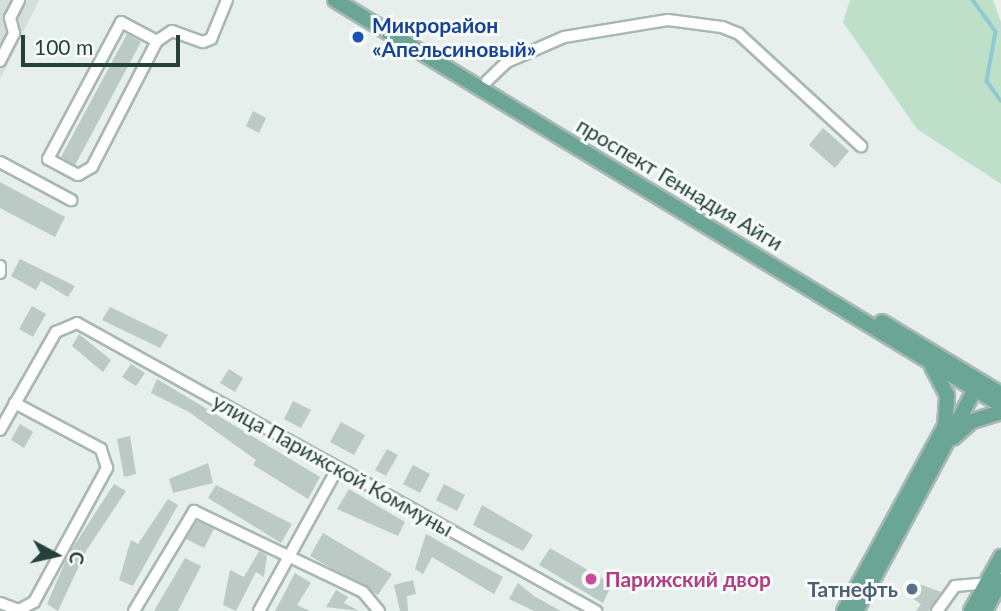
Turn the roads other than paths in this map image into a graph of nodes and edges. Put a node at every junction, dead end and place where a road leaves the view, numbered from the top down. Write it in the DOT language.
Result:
graph roads {
  1 [pos="19,0"];
  2 [pos="227,0"];
  3 [pos="335,0"];
  4 [pos="353,0"];
  5 [pos="157,41"];
  6 [pos="0,61"];
  7 [pos="487,81"];
  8 [pos="862,146"];
  9 [pos="0,162"];
  10 [pos="71,200"];
  11 [pos="0,266"];
  12 [pos="0,273"];
  13 [pos="929,363"];
  14 [pos="977,386"];
  15 [pos="1001,394"];
  16 [pos="15,403"];
  17 [pos="1001,405"];
  18 [pos="1001,412"];
  19 [pos="0,430"];
  20 [pos="952,439"];
  21 [pos="337,469"];
  22 [pos="290,556"];
  23 [pos="1001,557"];
  24 [pos="994,582"];
  25 [pos="0,603"];
  26 [pos="134,611"];
  27 [pos="260,611"];
  28 [pos="379,611"];
  29 [pos="596,611"];
  30 [pos="844,611"];
  31 [pos="856,611"];
  32 [pos="937,611"];
  33 [pos="971,611"];
  34 [pos="985,611"];
  1 -- 6 [label="street"];
  2 -- 5 [label="street"];
  3 -- 13 [label="main road, проспект Геннадия Айги"];
  4 -- 7 [label="main road, проспект Геннадия Айги"];
  5 -- 5 [label="street"];
  7 -- 8 [label="street"];
  7 -- 14 [label="main road, проспект Геннадия Айги"];
  9 -- 10 [label="street"];
  11 -- 12 [label="street"];
  13 -- 14 [label="main road, проспект Геннадия Айги"];
  13 -- 30 [label="main road"];
  14 -- 15 [label="main road, проспект Геннадия Айги"];
  14 -- 17 [label="main road, проспект Геннадия Айги"];
  14 -- 20 [label="main road"];
  16 -- 19 [label="street"];
  16 -- 21 [label="street, улица Парижской Коммуны"];
  16 -- 25 [label="street"];
  18 -- 20 [label="main road"];
  20 -- 31 [label="main road"];
  21 -- 22 [label="street"];
  21 -- 29 [label="street, улица Парижской Коммуны"];
  22 -- 26 [label="street"];
  22 -- 27 [label="street"];
  22 -- 28 [label="street"];
  23 -- 24 [label="main road"];
  24 -- 32 [label="street"];
  24 -- 33 [label="main road"];
  24 -- 34 [label="main road"];
}
